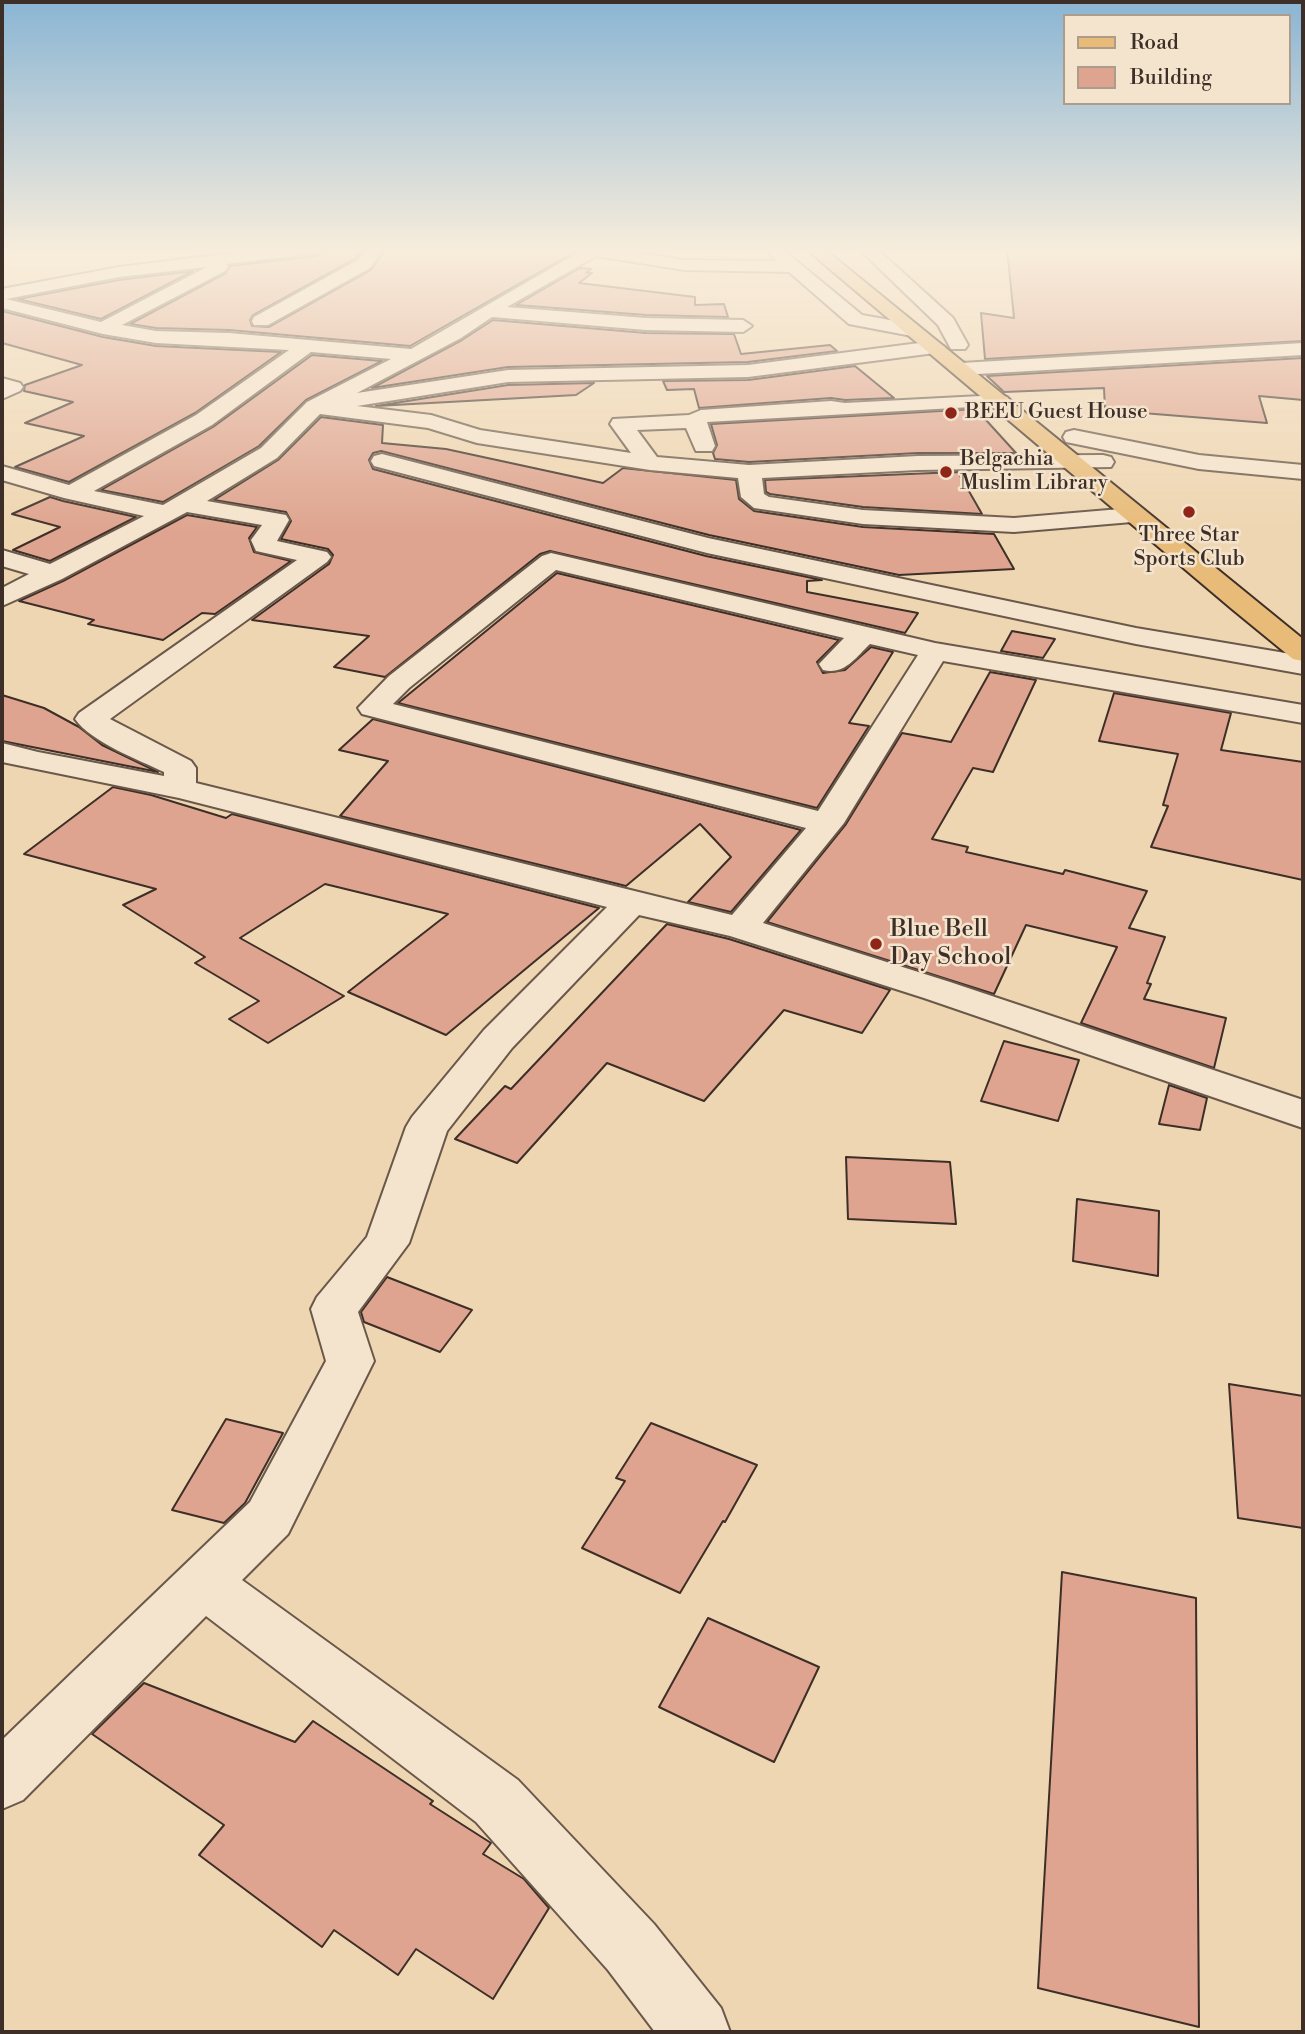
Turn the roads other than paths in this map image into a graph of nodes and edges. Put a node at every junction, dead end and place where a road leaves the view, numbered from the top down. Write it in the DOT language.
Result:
graph roads {
  1 [pos="273,343"];
  2 [pos="436,343"];
  3 [pos="929,343"];
  4 [pos="955,343"];
  5 [pos="958,345"];
  6 [pos="307,346"];
  7 [pos="935,348"];
  8 [pos="1303,349"];
  9 [pos="416,355"];
  10 [pos="989,367"];
  11 [pos="961,369"];
  12 [pos="2,384"];
  13 [pos="2,393"];
  14 [pos="1000,401"];
  15 [pos="316,407"];
  16 [pos="694,421"];
  17 [pos="1073,436"];
  18 [pos="1044,438"];
  19 [pos="382,461"];
  20 [pos="1103,462"];
  21 [pos="650,463"];
  22 [pos="1073,463"];
  23 [pos="713,468"];
  24 [pos="748,472"];
  25 [pos="1303,472"];
  26 [pos="2,473"];
  27 [pos="72,493"];
  28 [pos="174,509"];
  29 [pos="1132,515"];
  30 [pos="2,558"];
  31 [pos="53,573"];
  32 [pos="2,598"];
  33 [pos="1303,625"];
  34 [pos="862,636"];
  35 [pos="935,651"];
  36 [pos="1303,653"];
  37 [pos="834,664"];
  38 [pos="1303,665"];
  39 [pos="1303,714"];
  40 [pos="2,752"];
  41 [pos="180,789"];
  42 [pos="827,823"];
  43 [pos="631,904"];
  44 [pos="740,928"];
  45 [pos="1303,1114"];
  46 [pos="202,1583"];
  47 [pos="2,1780"];
  48 [pos="697,2032"];
  1 -- 6 [label="street"];
  2 -- 9 [label="street"];
  3 -- 7 [label="main road"];
  4 -- 5 [label="main road"];
  5 -- 10 [label="main road"];
  6 -- 9 [label="street"];
  6 -- 27 [label="street"];
  7 -- 11 [label="main road"];
  7 -- 15 [label="street"];
  8 -- 10 [label="street"];
  9 -- 15 [label="street"];
  10 -- 11 [label="street"];
  10 -- 17 [label="main road"];
  11 -- 14 [label="main road"];
  12 -- 13 [label="street"];
  14 -- 16 [label="street"];
  14 -- 18 [label="main road"];
  15 -- 21 [label="street"];
  15 -- 28 [label="street"];
  16 -- 21 [label="street"];
  16 -- 23 [label="street"];
  17 -- 18 [label="street"];
  17 -- 20 [label="main road"];
  17 -- 25 [label="street"];
  18 -- 22 [label="main road"];
  19 -- 38 [label="street"];
  20 -- 22 [label="street"];
  20 -- 33 [label="main road"];
  21 -- 23 [label="street"];
  22 -- 24 [label="street"];
  22 -- 29 [label="main road"];
  23 -- 24 [label="street"];
  24 -- 29 [label="street"];
  26 -- 27 [label="street"];
  27 -- 28 [label="street"];
  28 -- 31 [label="street"];
  28 -- 41 [label="street"];
  29 -- 36 [label="main road"];
  30 -- 31 [label="street"];
  31 -- 32 [label="street"];
  34 -- 35 [label="street"];
  34 -- 37 [label="street"];
  34 -- 42 [label="street"];
  35 -- 39 [label="street"];
  35 -- 42 [label="street"];
  40 -- 41 [label="street"];
  41 -- 43 [label="street"];
  42 -- 44 [label="street"];
  43 -- 44 [label="street"];
  43 -- 46 [label="street"];
  44 -- 45 [label="street"];
  46 -- 47 [label="street"];
  46 -- 48 [label="street"];
}
